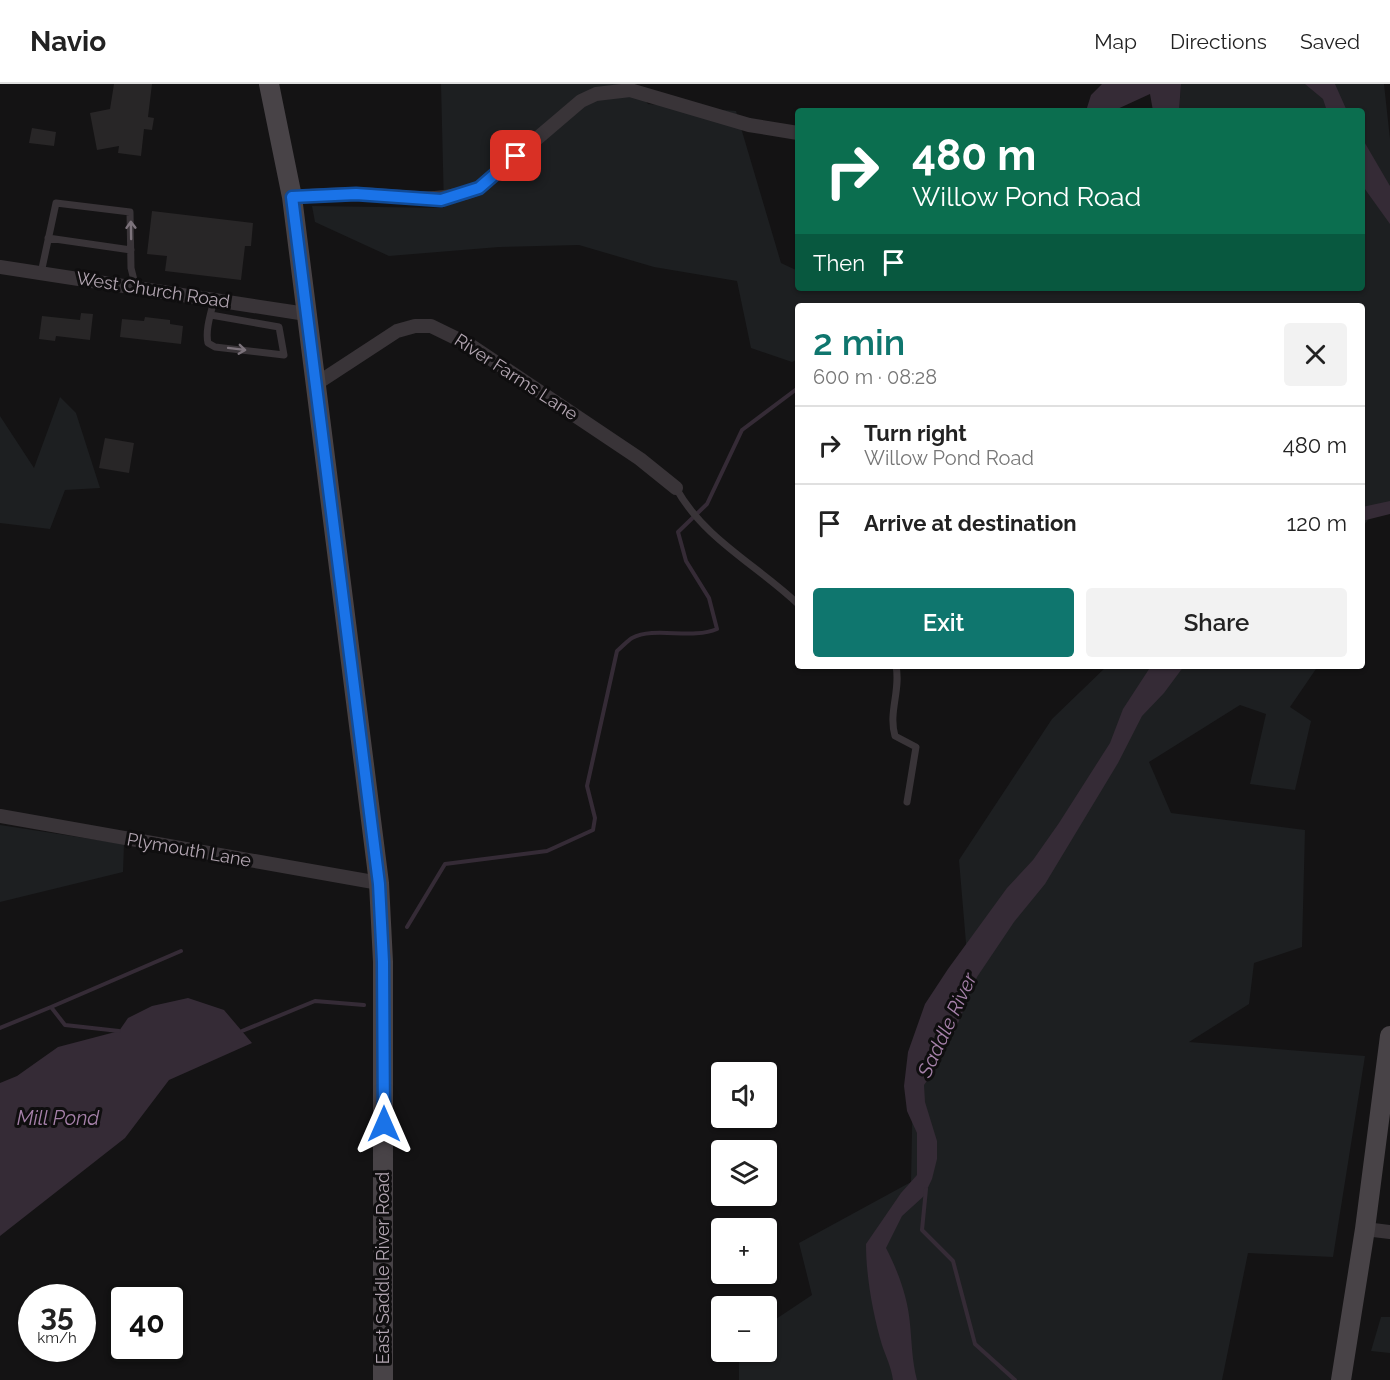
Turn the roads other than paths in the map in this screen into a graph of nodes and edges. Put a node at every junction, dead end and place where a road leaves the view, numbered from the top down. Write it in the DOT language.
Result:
graph roads {
  1 [pos="269,84"];
  2 [pos="795,133"];
  3 [pos="292,197"];
  4 [pos="48,238"];
  5 [pos="131,250"];
  6 [pos="0,267"];
  7 [pos="41,273"];
  8 [pos="136,288"];
  9 [pos="213,300"];
  10 [pos="249,305"];
  11 [pos="306,314"];
  12 [pos="211,315"];
  13 [pos="246,321"];
  14 [pos="316,384"];
  15 [pos="676,488"];
  16 [pos="795,601"];
  17 [pos="897,669"];
  18 [pos="907,802"];
  19 [pos="0,816"];
  20 [pos="379,884"];
  21 [pos="1390,1036"];
  22 [pos="1365,1229"];
  23 [pos="1390,1232"];
  24 [pos="383,1380"];
  25 [pos="1341,1380"];
  1 -- 3 [label="street, East Saddle River Road"];
  2 -- 3 [label="street"];
  3 -- 11 [label="street, East Saddle River Road"];
  4 -- 5 [label="lane"];
  5 -- 4 [label="lane, one-way"];
  4 -- 7 [label="lane"];
  5 -- 8 [label="lane"];
  6 -- 7 [label="street, West Church Road"];
  7 -- 8 [label="street, West Church Road"];
  8 -- 9 [label="street, West Church Road"];
  9 -- 10 [label="street, West Church Road"];
  9 -- 12 [label="lane"];
  10 -- 11 [label="street, West Church Road"];
  10 -- 13 [label="lane"];
  11 -- 14 [label="street, East Saddle River Road"];
  12 -- 13 [label="lane"];
  12 -- 13 [label="lane, one-way"];
  14 -- 15 [label="street, River Farms Lane"];
  14 -- 20 [label="street, East Saddle River Road"];
  15 -- 16 [label="lane"];
  17 -- 18 [label="lane"];
  19 -- 20 [label="street, Plymouth Lane"];
  20 -- 24 [label="street, East Saddle River Road"];
  21 -- 22 [label="street"];
  22 -- 23 [label="street"];
  22 -- 25 [label="street"];
}
